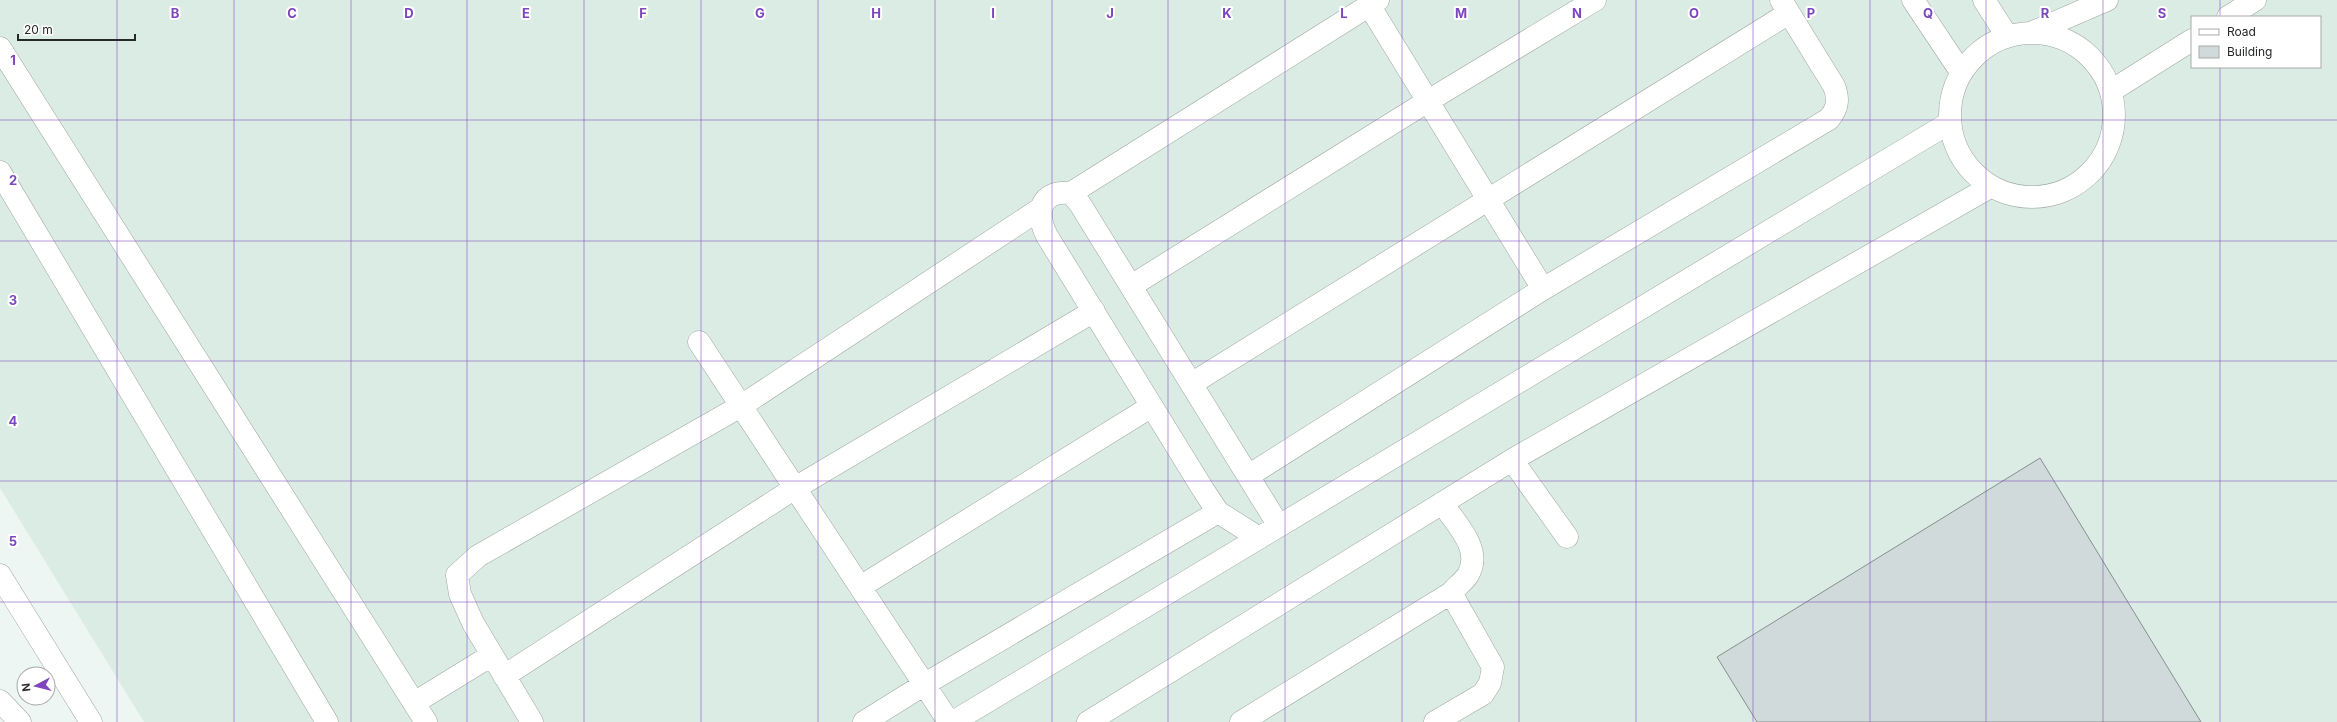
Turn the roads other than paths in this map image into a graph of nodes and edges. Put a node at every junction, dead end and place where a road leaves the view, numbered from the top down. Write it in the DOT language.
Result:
graph roads {
  1 [pos="1595,0"];
  2 [pos="1913,0"];
  3 [pos="1984,0"];
  4 [pos="2108,0"];
  5 [pos="2255,0"];
  6 [pos="1373,3"];
  7 [pos="1785,7"];
  8 [pos="2230,16"];
  9 [pos="2033,32"];
  10 [pos="2007,36"];
  11 [pos="2191,41"];
  12 [pos="0,48"];
  13 [pos="1961,72"];
  14 [pos="2111,91"];
  15 [pos="1428,101"];
  16 [pos="1949,123"];
  17 [pos="0,172"];
  18 [pos="1990,187"];
  19 [pos="1071,193"];
  20 [pos="1489,199"];
  21 [pos="1040,209"];
  22 [pos="1131,286"];
  23 [pos="1544,289"];
  24 [pos="1094,311"];
  25 [pos="699,342"];
  26 [pos="1191,384"];
  27 [pos="741,406"];
  28 [pos="1152,406"];
  29 [pos="1512,460"];
  30 [pos="1248,476"];
  31 [pos="795,488"];
  32 [pos="1442,503"];
  33 [pos="1218,512"];
  34 [pos="1279,526"];
  35 [pos="1567,537"];
  36 [pos="1259,538"];
  37 [pos="0,575"];
  38 [pos="860,587"];
  39 [pos="1451,593"];
  40 [pos="492,655"];
  41 [pos="504,676"];
  42 [pos="925,684"];
  43 [pos="0,701"];
  44 [pos="414,703"];
  45 [pos="20,722"];
  46 [pos="91,722"];
  47 [pos="327,722"];
  48 [pos="426,722"];
  49 [pos="532,722"];
  50 [pos="864,722"];
  51 [pos="949,722"];
  52 [pos="953,722"];
  53 [pos="1088,722"];
  54 [pos="1241,722"];
  55 [pos="1435,722"];
  1 -- 15 [label="street"];
  2 -- 13 [label="street"];
  3 -- 10 [label="street"];
  4 -- 9 [label="street"];
  5 -- 8 [label="street"];
  6 -- 15 [label="street"];
  6 -- 19 [label="street"];
  7 -- 20 [label="street"];
  7 -- 23 [label="street"];
  9 -- 10 [label="street"];
  9 -- 14 [label="street"];
  10 -- 13 [label="street"];
  11 -- 14 [label="street"];
  12 -- 44 [label="street"];
  13 -- 16 [label="street"];
  14 -- 18 [label="street"];
  15 -- 20 [label="street"];
  15 -- 22 [label="street"];
  16 -- 18 [label="street"];
  16 -- 34 [label="street"];
  17 -- 47 [label="street"];
  18 -- 29 [label="street"];
  19 -- 21 [label="street"];
  19 -- 22 [label="street"];
  20 -- 23 [label="street"];
  20 -- 26 [label="street"];
  21 -- 24 [label="street"];
  21 -- 27 [label="street"];
  22 -- 26 [label="street"];
  23 -- 30 [label="street"];
  24 -- 28 [label="street"];
  24 -- 31 [label="street"];
  25 -- 27 [label="street"];
  26 -- 30 [label="street"];
  27 -- 31 [label="street"];
  27 -- 40 [label="street"];
  28 -- 33 [label="street"];
  28 -- 38 [label="street"];
  29 -- 32 [label="street"];
  29 -- 35 [label="street"];
  30 -- 34 [label="street"];
  31 -- 38 [label="street"];
  31 -- 41 [label="street"];
  32 -- 39 [label="street"];
  32 -- 53 [label="street"];
  33 -- 36 [label="street"];
  33 -- 42 [label="street"];
  34 -- 36 [label="street"];
  36 -- 52 [label="street"];
  37 -- 46 [label="street"];
  38 -- 42 [label="street"];
  39 -- 54 [label="street"];
  39 -- 55 [label="street"];
  40 -- 41 [label="street"];
  40 -- 44 [label="street"];
  41 -- 49 [label="street"];
  42 -- 50 [label="street"];
  42 -- 51 [label="street"];
  43 -- 45 [label="street"];
  44 -- 48 [label="street"];
}
